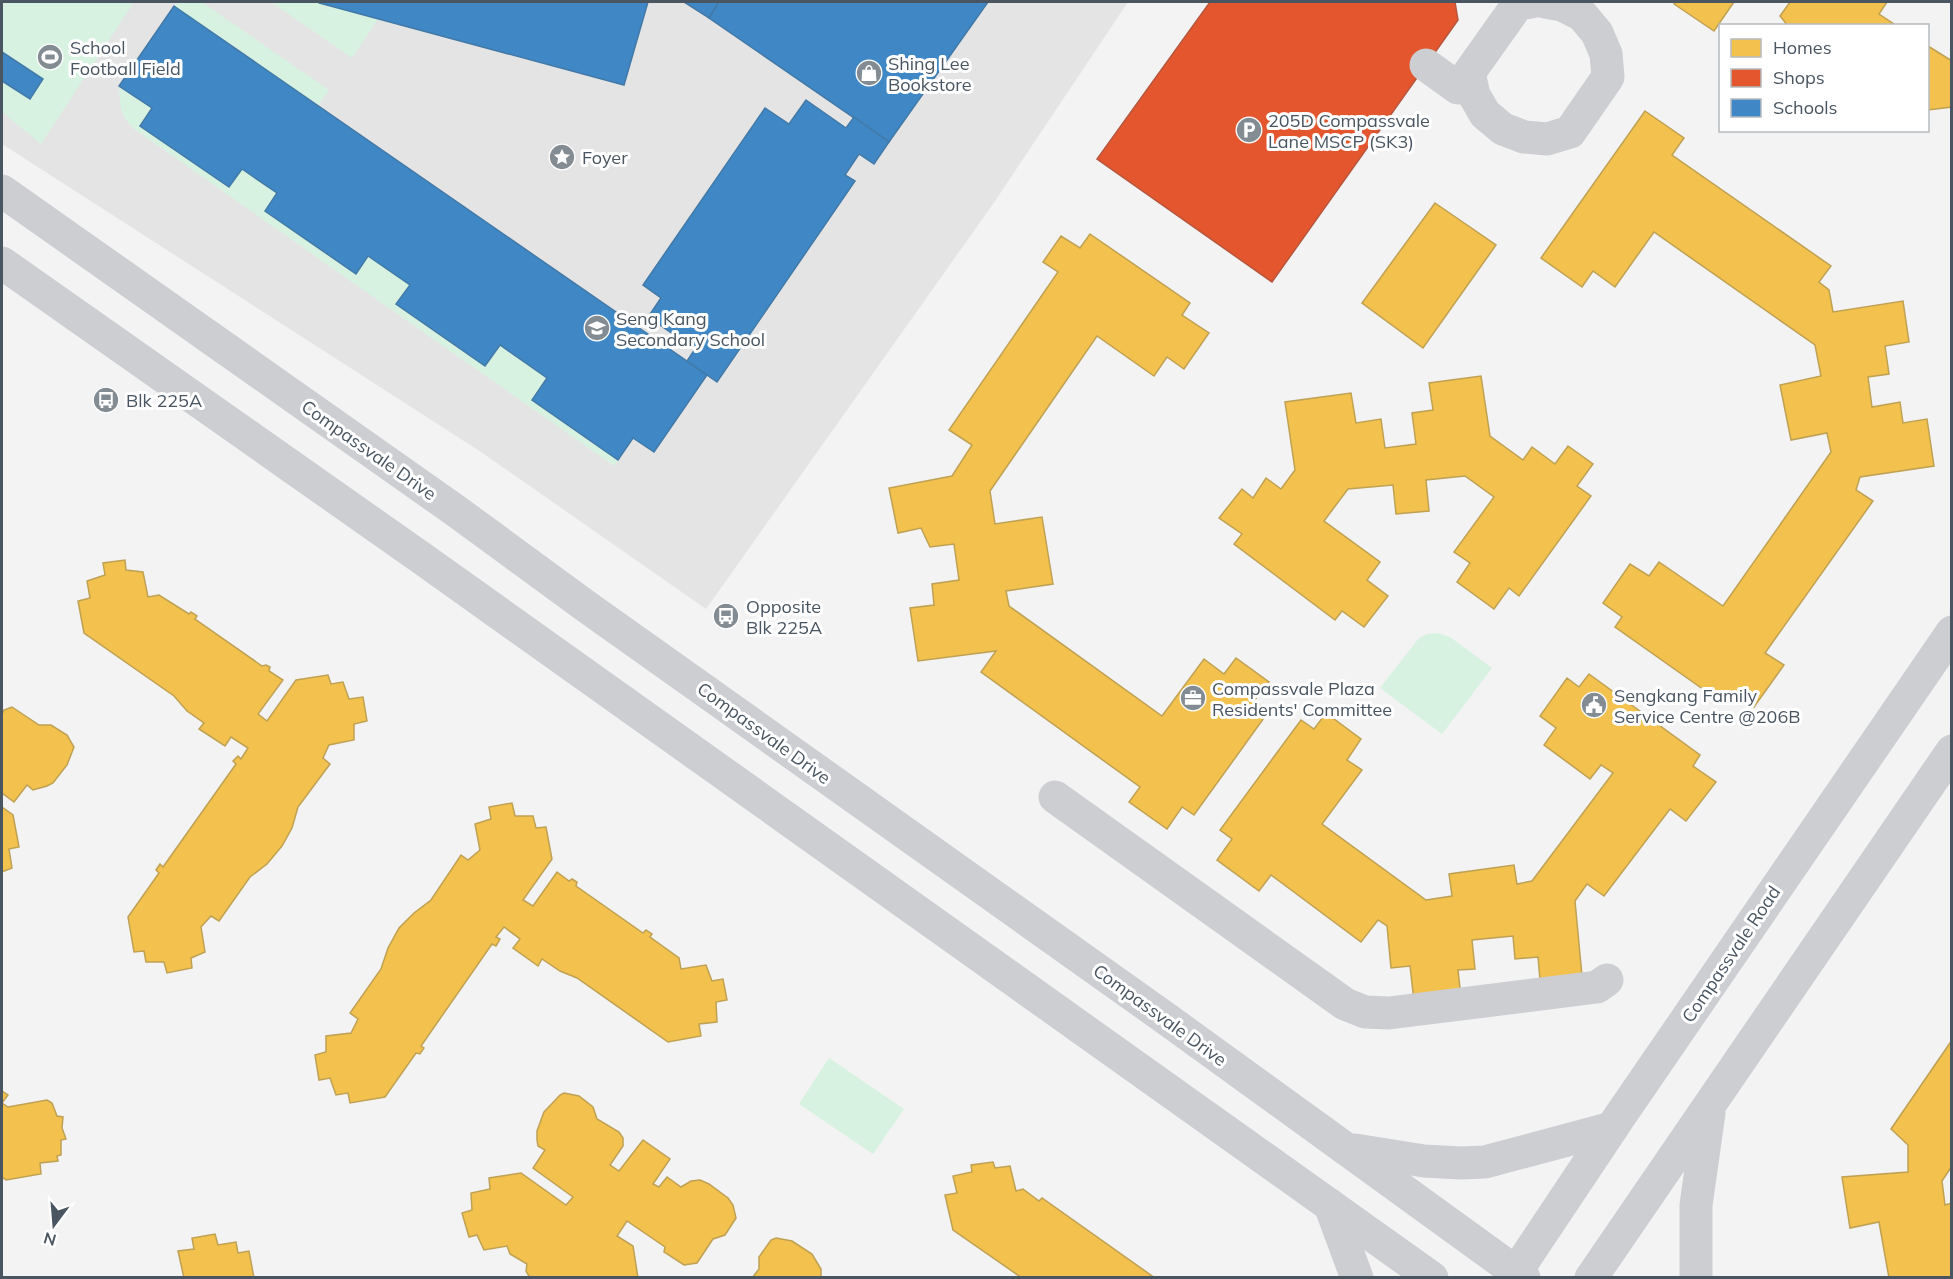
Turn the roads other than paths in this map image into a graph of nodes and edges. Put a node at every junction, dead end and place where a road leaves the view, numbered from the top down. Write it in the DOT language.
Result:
graph roads {
  1 [pos="1532,2"];
  2 [pos="1545,2"];
  3 [pos="1426,65"];
  4 [pos="1458,88"];
  5 [pos="2,191"];
  6 [pos="2,264"];
  7 [pos="1952,632"];
  8 [pos="1952,751"];
  9 [pos="1055,797"];
  10 [pos="1606,980"];
  11 [pos="1711,1105"];
  12 [pos="1612,1128"];
  13 [pos="1348,1149"];
  14 [pos="1330,1205"];
  15 [pos="1517,1276"];
  16 [pos="1357,1278"];
  17 [pos="1432,1278"];
  18 [pos="1591,1278"];
  19 [pos="1696,1278"];
  1 -- 2 [label="street"];
  3 -- 4 [label="street"];
  5 -- 13 [label="street, Compassvale Drive"];
  6 -- 14 [label="street"];
  7 -- 12 [label="street, Compassvale Road"];
  8 -- 11 [label="street"];
  9 -- 10 [label="street"];
  11 -- 18 [label="street"];
  11 -- 19 [label="street"];
  12 -- 13 [label="street"];
  12 -- 15 [label="street, Compassvale Road"];
  13 -- 15 [label="street, Compassvale Drive"];
  14 -- 16 [label="street"];
  14 -- 17 [label="street"];
}
